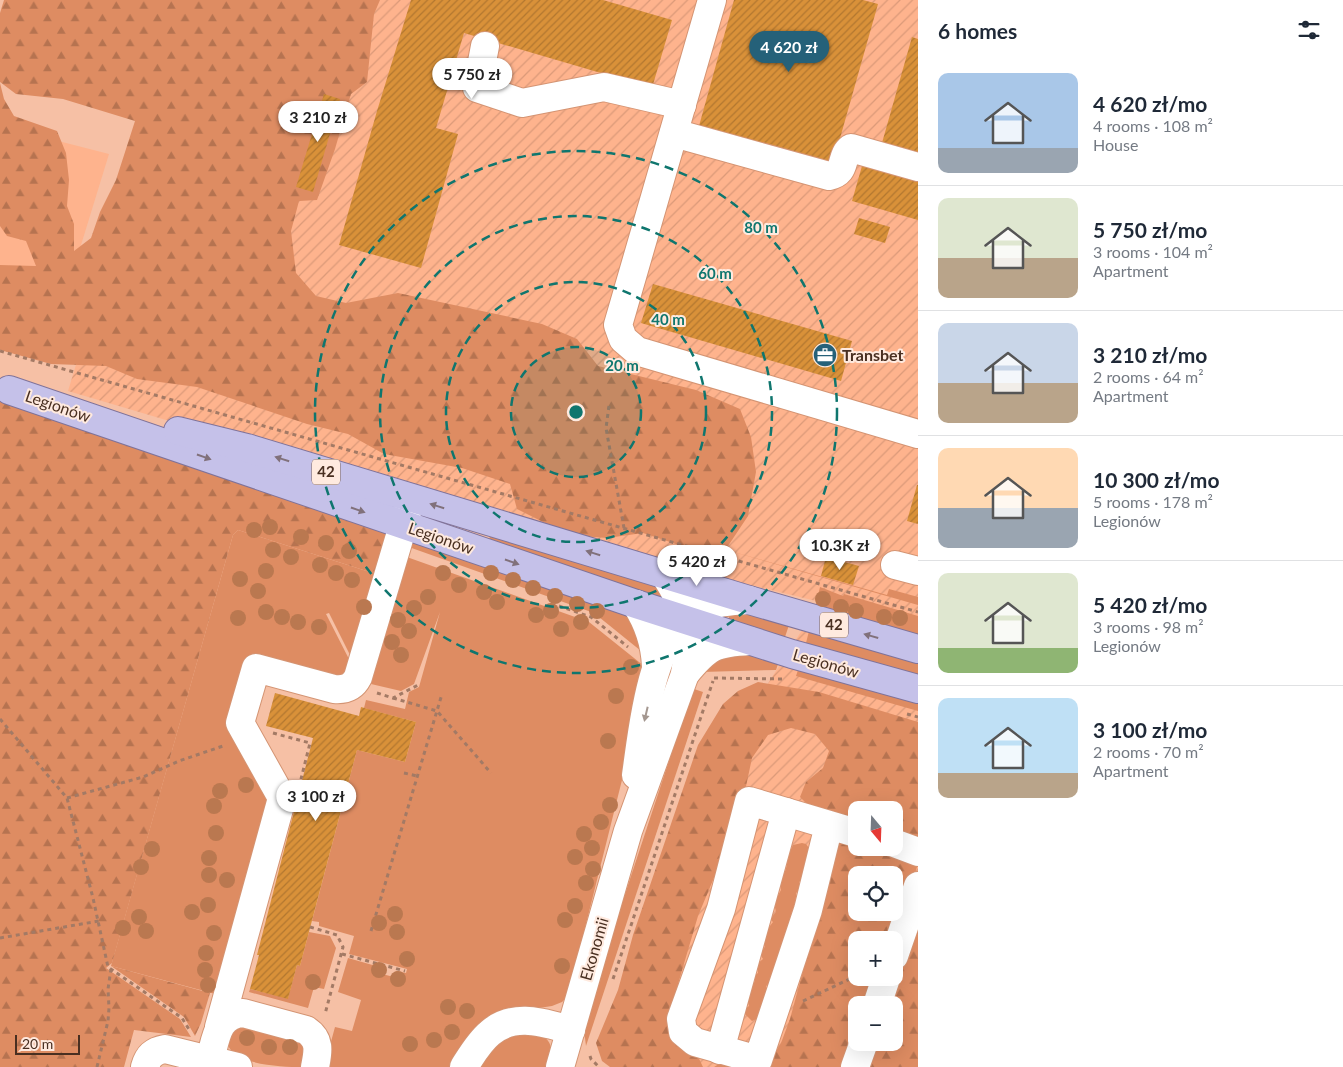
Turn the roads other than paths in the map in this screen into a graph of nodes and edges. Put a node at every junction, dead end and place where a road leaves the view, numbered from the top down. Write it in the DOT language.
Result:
graph roads {
  1 [pos="712,0"];
  2 [pos="485,46"];
  3 [pos="682,105"];
  4 [pos="674,133"];
  5 [pos="918,167"];
  6 [pos="5,388"];
  7 [pos="918,434"];
  8 [pos="411,498"];
  9 [pos="403,525"];
  10 [pos="665,575"];
  11 [pos="749,600"];
  12 [pos="636,604"];
  13 [pos="685,619"];
  14 [pos="750,641"];
  15 [pos="918,649"];
  16 [pos="645,659"];
  17 [pos="696,676"];
  18 [pos="918,689"];
  19 [pos="786,812"];
  20 [pos="829,825"];
  21 [pos="848,830"];
  22 [pos="628,831"];
  23 [pos="903,846"];
  24 [pos="918,852"];
  25 [pos="918,886"];
  26 [pos="903,931"];
  27 [pos="220,1027"];
  28 [pos="571,1030"];
  29 [pos="720,1050"];
  30 [pos="861,1051"];
  31 [pos="316,1056"];
  32 [pos="210,1060"];
  33 [pos="570,1063"];
  34 [pos="145,1067"];
  35 [pos="238,1067"];
  36 [pos="464,1067"];
  37 [pos="855,1067"];
  1 -- 3 [label="street"];
  2 -- 3 [label="street"];
  3 -- 4 [label="street"];
  4 -- 5 [label="street"];
  4 -- 7 [label="street"];
  8 -- 6 [label="main road, Legionów / 42, one-way"];
  6 -- 9 [label="main road, Legionów / 42, one-way"];
  8 -- 9 [label="street"];
  10 -- 8 [label="main road, Legionów / 42, one-way"];
  9 -- 12 [label="main road, Legionów / 42, one-way"];
  9 -- 27 [label="street"];
  10 -- 11 [label="main road, Legionów / 42"];
  10 -- 13 [label="street, Ekonomii"];
  11 -- 13 [label="street, Ekonomii"];
  15 -- 11 [label="main road, Legionów / 42, one-way"];
  12 -- 13 [label="main road, Legionów / 42"];
  12 -- 16 [label="street, Ekonomii"];
  13 -- 14 [label="main road, Legionów / 42"];
  13 -- 16 [label="street, Ekonomii"];
  13 -- 17 [label="street, Ekonomii"];
  14 -- 17 [label="street, Ekonomii"];
  14 -- 18 [label="main road, Legionów / 42"];
  16 -- 22 [label="street, Ekonomii, one-way"];
  17 -- 22 [label="street, Ekonomii"];
  19 -- 20 [label="street"];
  19 -- 29 [label="street"];
  19 -- 29 [label="street"];
  20 -- 21 [label="street"];
  20 -- 29 [label="street"];
  22 -- 28 [label="street, Ekonomii"];
  23 -- 24 [label="street"];
  25 -- 26 [label="street"];
  27 -- 31 [label="street"];
  27 -- 32 [label="street"];
  28 -- 33 [label="street, Ekonomii"];
  28 -- 36 [label="street"];
  30 -- 37 [label="street"];
  32 -- 34 [label="street"];
  32 -- 35 [label="street"];
}
